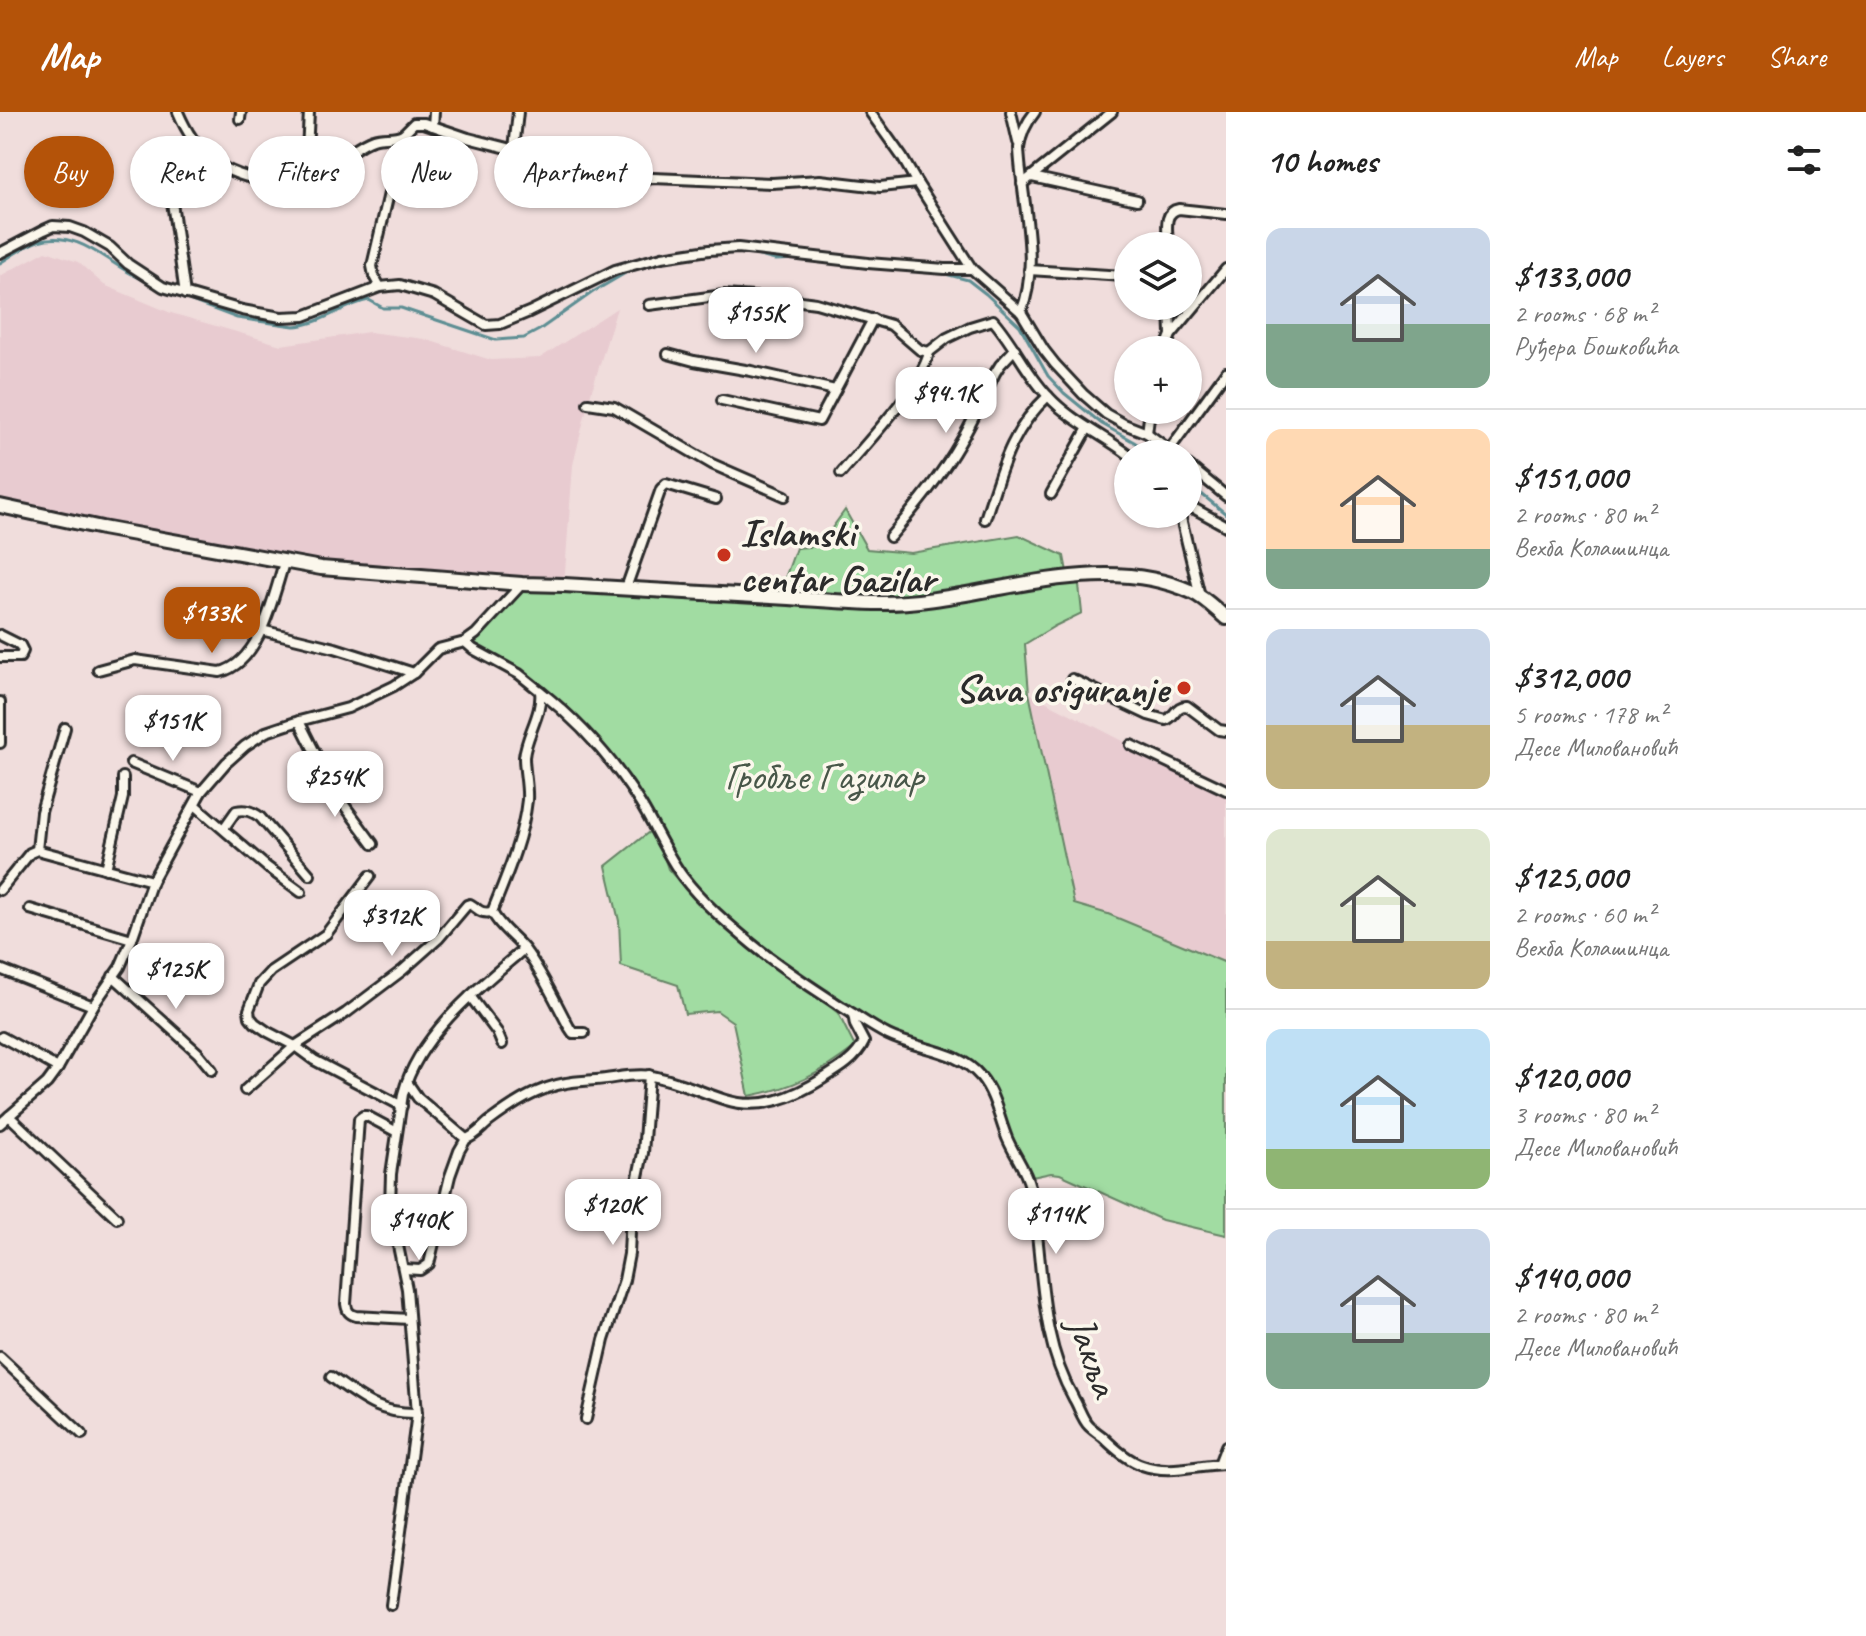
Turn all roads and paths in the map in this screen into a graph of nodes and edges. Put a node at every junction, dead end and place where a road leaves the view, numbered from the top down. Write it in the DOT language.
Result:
graph roads {
  1 [pos="178,112"];
  2 [pos="309,112"];
  3 [pos="434,112"];
  4 [pos="518,112"];
  5 [pos="870,112"];
  6 [pos="1011,112"];
  7 [pos="1035,112"];
  8 [pos="1112,112"];
  9 [pos="433,126"];
  10 [pos="403,134"];
  11 [pos="190,136"];
  12 [pos="308,136"];
  13 [pos="515,136"];
  14 [pos="494,143"];
  15 [pos="365,144"];
  16 [pos="1019,148"];
  17 [pos="1032,177"];
  18 [pos="653,178"];
  19 [pos="917,183"];
  20 [pos="1022,184"];
  21 [pos="1137,200"];
  22 [pos="173,208"];
  23 [pos="1226,214"];
  24 [pos="1168,232"];
  25 [pos="0,253"];
  26 [pos="972,269"];
  27 [pos="1226,269"];
  28 [pos="1029,270"];
  29 [pos="1114,275"];
  30 [pos="380,287"];
  31 [pos="185,294"];
  32 [pos="649,305"];
  33 [pos="1021,312"];
  34 [pos="873,319"];
  35 [pos="1170,320"];
  36 [pos="1171,335"];
  37 [pos="1015,349"];
  38 [pos="929,352"];
  39 [pos="668,354"];
  40 [pos="1226,372"];
  41 [pos="835,390"];
  42 [pos="1048,396"];
  43 [pos="722,400"];
  44 [pos="588,403"];
  45 [pos="1148,424"];
  46 [pos="1088,428"];
  47 [pos="1147,433"];
  48 [pos="1156,440"];
  49 [pos="1180,440"];
  50 [pos="1114,445"];
  51 [pos="841,473"];
  52 [pos="1202,476"];
  53 [pos="1051,494"];
  54 [pos="785,496"];
  55 [pos="1226,496"];
  56 [pos="716,499"];
  57 [pos="0,506"];
  58 [pos="1202,513"];
  59 [pos="985,519"];
  60 [pos="1226,526"];
  61 [pos="1184,528"];
  62 [pos="890,537"];
  63 [pos="284,563"];
  64 [pos="522,584"];
  65 [pos="626,588"];
  66 [pos="1201,597"];
  67 [pos="1226,618"];
  68 [pos="261,630"];
  69 [pos="0,635"];
  70 [pos="465,642"];
  71 [pos="0,657"];
  72 [pos="98,670"];
  73 [pos="414,673"];
  74 [pos="1072,679"];
  75 [pos="540,691"];
  76 [pos="0,702"];
  77 [pos="299,721"];
  78 [pos="65,728"];
  79 [pos="1226,731"];
  80 [pos="0,743"];
  81 [pos="1131,745"];
  82 [pos="131,763"];
  83 [pos="123,777"];
  84 [pos="1226,790"];
  85 [pos="201,792"];
  86 [pos="195,805"];
  87 [pos="224,828"];
  88 [pos="373,844"];
  89 [pos="37,850"];
  90 [pos="106,869"];
  91 [pos="310,875"];
  92 [pos="370,876"];
  93 [pos="152,881"];
  94 [pos="0,890"];
  95 [pos="301,892"];
  96 [pos="30,909"];
  97 [pos="492,912"];
  98 [pos="132,939"];
  99 [pos="524,949"];
  100 [pos="0,969"];
  101 [pos="113,976"];
  102 [pos="470,996"];
  103 [pos="93,1006"];
  104 [pos="853,1014"];
  105 [pos="584,1033"];
  106 [pos="2,1037"];
  107 [pos="502,1044"];
  108 [pos="295,1046"];
  109 [pos="58,1068"];
  110 [pos="212,1070"];
  111 [pos="649,1075"];
  112 [pos="406,1082"];
  113 [pos="245,1090"];
  114 [pos="402,1106"];
  115 [pos="9,1116"];
  116 [pos="0,1124"];
  117 [pos="397,1132"];
  118 [pos="466,1139"];
  119 [pos="117,1218"];
  120 [pos="404,1269"];
  121 [pos="409,1319"];
  122 [pos="0,1357"];
  123 [pos="331,1377"];
  124 [pos="417,1413"];
  125 [pos="586,1419"];
  126 [pos="82,1434"];
  127 [pos="1226,1446"];
  128 [pos="1222,1464"];
  129 [pos="391,1605"];
  1 -- 11 [label="street"];
  2 -- 12 [label="street"];
  3 -- 9 [label="street"];
  4 -- 13 [label="street"];
  5 -- 19 [label="street"];
  6 -- 16 [label="street"];
  7 -- 16 [label="street"];
  8 -- 17 [label="street"];
  9 -- 10 [label="street"];
  9 -- 14 [label="street"];
  10 -- 15 [label="street"];
  10 -- 30 [label="street"];
  16 -- 20 [label="street"];
  17 -- 20 [label="street"];
  17 -- 21 [label="street"];
  18 -- 19 [label="street"];
  19 -- 26 [label="street"];
  20 -- 28 [label="street"];
  22 -- 31 [label="street"];
  23 -- 24 [label="street"];
  25 -- 31 [label="street"];
  26 -- 30 [label="street"];
  26 -- 33 [label="street"];
  27 -- 36 [label="street"];
  28 -- 29 [label="street"];
  28 -- 33 [label="street"];
  30 -- 31 [label="street"];
  32 -- 34 [label="street"];
  33 -- 47 [label="street"];
  34 -- 38 [label="street"];
  34 -- 41 [label="street"];
  35 -- 36 [label="street"];
  37 -- 38 [label="street"];
  37 -- 42 [label="street"];
  37 -- 62 [label="street"];
  38 -- 51 [label="street"];
  39 -- 41 [label="street"];
  40 -- 49 [label="street"];
  41 -- 43 [label="street"];
  42 -- 46 [label="street"];
  42 -- 59 [label="street"];
  44 -- 54 [label="street"];
  45 -- 47 [label="street"];
  46 -- 50 [label="street"];
  46 -- 53 [label="street"];
  47 -- 48 [label="street"];
  52 -- 55 [label="street"];
  56 -- 65 [label="street"];
  57 -- 63 [label="main road"];
  58 -- 60 [label="street"];
  61 -- 66 [label="street"];
  63 -- 64 [label="main road"];
  63 -- 68 [label="street"];
  64 -- 65 [label="main road"];
  64 -- 70 [label="street"];
  65 -- 66 [label="main road"];
  66 -- 67 [label="main road"];
  68 -- 72 [label="street"];
  68 -- 73 [label="street"];
  69 -- 71 [label="street"];
  70 -- 73 [label="street"];
  70 -- 75 [label="street, Јакља"];
  73 -- 77 [label="street"];
  74 -- 79 [label="street"];
  75 -- 97 [label="street"];
  75 -- 104 [label="street, Јакља"];
  76 -- 80 [label="street"];
  77 -- 85 [label="street"];
  77 -- 88 [label="street"];
  78 -- 89 [label="street"];
  81 -- 84 [label="street"];
  82 -- 85 [label="street"];
  83 -- 90 [label="street"];
  85 -- 86 [label="street"];
  86 -- 87 [label="street"];
  86 -- 93 [label="street"];
  87 -- 91 [label="street"];
  87 -- 95 [label="street"];
  89 -- 90 [label="street"];
  89 -- 94 [label="street"];
  90 -- 93 [label="street"];
  92 -- 108 [label="street"];
  93 -- 98 [label="street"];
  96 -- 98 [label="street"];
  97 -- 99 [label="street"];
  97 -- 108 [label="street"];
  98 -- 101 [label="street"];
  99 -- 102 [label="street"];
  99 -- 105 [label="street"];
  100 -- 103 [label="street"];
  101 -- 103 [label="street"];
  101 -- 110 [label="street"];
  102 -- 107 [label="street"];
  102 -- 112 [label="street"];
  103 -- 109 [label="street"];
  104 -- 111 [label="street"];
  104 -- 128 [label="street, Јакља"];
  106 -- 109 [label="street"];
  108 -- 113 [label="street"];
  108 -- 114 [label="street"];
  109 -- 115 [label="street"];
  111 -- 118 [label="street"];
  111 -- 125 [label="street"];
  112 -- 114 [label="street"];
  112 -- 118 [label="street"];
  114 -- 117 [label="street"];
  115 -- 116 [label="street"];
  115 -- 119 [label="street"];
  117 -- 120 [label="street"];
  117 -- 121 [label="street"];
  118 -- 120 [label="street"];
  120 -- 121 [label="street"];
  121 -- 124 [label="street"];
  122 -- 126 [label="street"];
  123 -- 124 [label="street"];
  124 -- 129 [label="street"];
  127 -- 128 [label="street, Јакља"];
}
